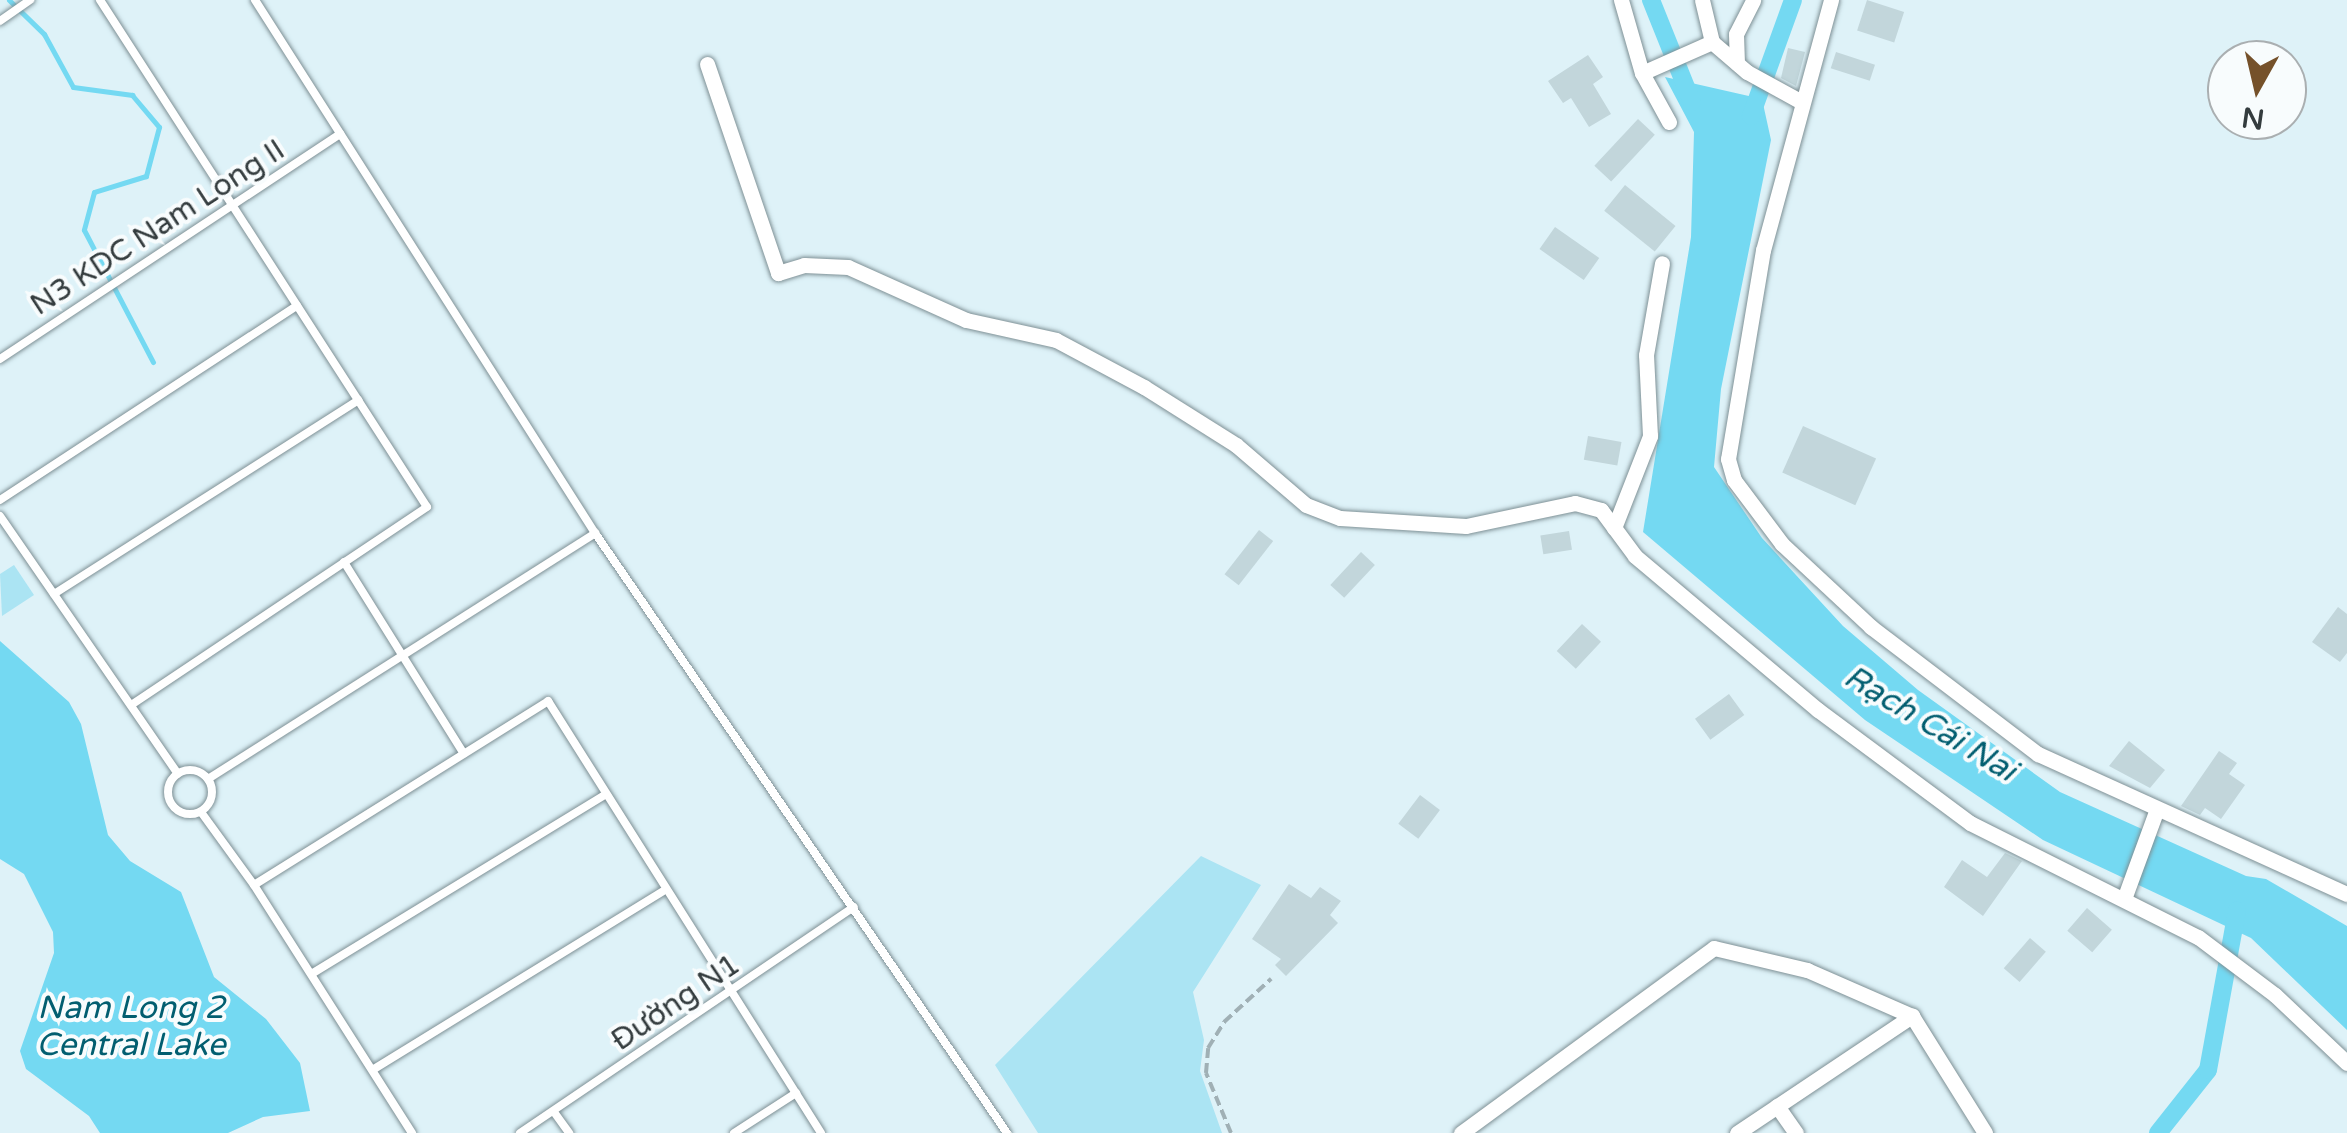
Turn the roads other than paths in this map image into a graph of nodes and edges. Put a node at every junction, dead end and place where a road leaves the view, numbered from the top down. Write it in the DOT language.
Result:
graph roads {
  1 [pos="30,0"];
  2 [pos="100,0"];
  3 [pos="255,0"];
  4 [pos="1621,0"];
  5 [pos="1702,0"];
  6 [pos="1753,0"];
  7 [pos="1831,0"];
  8 [pos="0,20"];
  9 [pos="1708,45"];
  10 [pos="708,64"];
  11 [pos="1743,69"];
  12 [pos="1646,72"];
  13 [pos="1800,102"];
  14 [pos="1669,122"];
  15 [pos="340,134"];
  16 [pos="231,206"];
  17 [pos="1662,263"];
  18 [pos="297,306"];
  19 [pos="0,359"];
  20 [pos="358,400"];
  21 [pos="0,500"];
  22 [pos="0,516"];
  23 [pos="1614,528"];
  24 [pos="595,533"];
  25 [pos="344,562"];
  26 [pos="54,594"];
  27 [pos="402,656"];
  28 [pos="130,705"];
  29 [pos="464,754"];
  30 [pos="178,774"];
  31 [pos="208,779"];
  32 [pos="603,796"];
  33 [pos="201,812"];
  34 [pos="2154,816"];
  35 [pos="254,885"];
  36 [pos="2342,890"];
  37 [pos="663,891"];
  38 [pos="2127,892"];
  39 [pos="854,906"];
  40 [pos="313,974"];
  41 [pos="730,995"];
  42 [pos="1912,1016"];
  43 [pos="2347,1063"];
  44 [pos="374,1069"];
  45 [pos="796,1093"];
  46 [pos="1777,1106"];
  47 [pos="554,1112"];
  48 [pos="1464,1132"];
  49 [pos="412,1133"];
  50 [pos="520,1133"];
  51 [pos="569,1133"];
  52 [pos="734,1133"];
  53 [pos="821,1133"];
  54 [pos="1007,1133"];
  55 [pos="1736,1133"];
  56 [pos="1796,1133"];
  57 [pos="1985,1133"];
  1 -- 8 [label="lane"];
  2 -- 16 [label="lane"];
  3 -- 15 [label="lane"];
  4 -- 12 [label="street"];
  5 -- 9 [label="street"];
  6 -- 11 [label="street"];
  7 -- 13 [label="street"];
  9 -- 11 [label="street"];
  9 -- 12 [label="street"];
  10 -- 23 [label="street"];
  11 -- 13 [label="street"];
  12 -- 14 [label="street"];
  13 -- 34 [label="street"];
  15 -- 16 [label="lane, N3 KDC Nam Long II"];
  15 -- 24 [label="lane"];
  16 -- 18 [label="lane"];
  16 -- 19 [label="lane, N3 KDC Nam Long II"];
  17 -- 23 [label="street"];
  18 -- 20 [label="lane"];
  18 -- 21 [label="lane"];
  20 -- 25 [label="lane"];
  20 -- 26 [label="lane"];
  22 -- 26 [label="lane"];
  23 -- 38 [label="street"];
  24 -- 27 [label="lane"];
  24 -- 39 [label="lane"];
  25 -- 27 [label="lane"];
  25 -- 28 [label="lane"];
  26 -- 28 [label="lane"];
  27 -- 29 [label="lane"];
  27 -- 31 [label="lane"];
  28 -- 30 [label="lane"];
  29 -- 32 [label="lane"];
  29 -- 35 [label="lane"];
  30 -- 31 [label="lane"];
  30 -- 33 [label="lane"];
  31 -- 33 [label="lane"];
  32 -- 37 [label="lane"];
  32 -- 40 [label="lane"];
  33 -- 35 [label="lane"];
  34 -- 36 [label="street"];
  34 -- 38 [label="street"];
  35 -- 40 [label="lane"];
  37 -- 41 [label="lane"];
  37 -- 44 [label="lane"];
  38 -- 43 [label="street"];
  39 -- 41 [label="lane, Đường N1"];
  39 -- 54 [label="lane"];
  40 -- 44 [label="lane"];
  41 -- 45 [label="lane"];
  41 -- 47 [label="lane, Đường N1"];
  42 -- 46 [label="street"];
  42 -- 48 [label="street"];
  42 -- 57 [label="street"];
  44 -- 49 [label="lane"];
  45 -- 52 [label="lane"];
  45 -- 53 [label="lane"];
  46 -- 55 [label="street"];
  46 -- 56 [label="street"];
  47 -- 50 [label="lane, Đường N1"];
  47 -- 51 [label="lane"];
}
